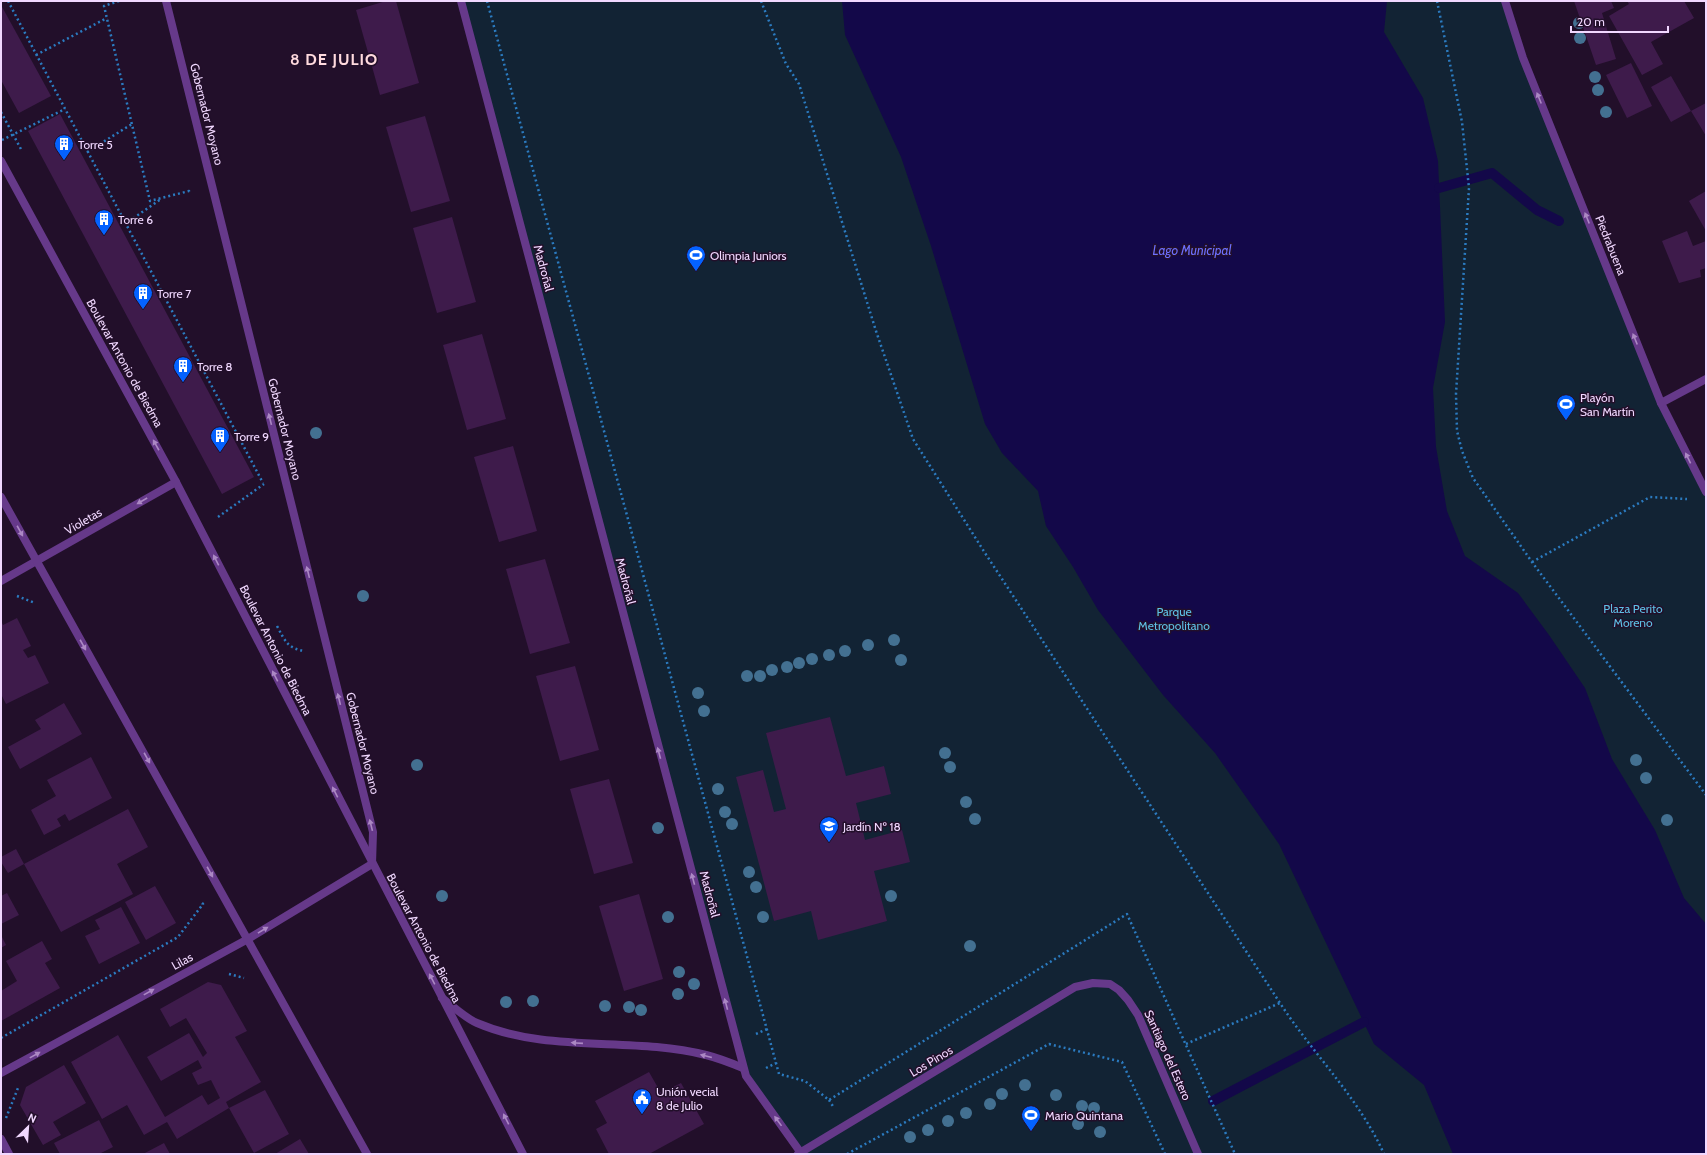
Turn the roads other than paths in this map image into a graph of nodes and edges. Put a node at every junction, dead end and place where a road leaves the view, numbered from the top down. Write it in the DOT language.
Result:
graph roads {
  1 [pos="166,1"];
  2 [pos="461,1"];
  3 [pos="1506,1"];
  4 [pos="1,161"];
  5 [pos="1706,379"];
  6 [pos="1661,403"];
  7 [pos="176,482"];
  8 [pos="1706,492"];
  9 [pos="1,497"];
  10 [pos="36,561"];
  11 [pos="1,581"];
  12 [pos="372,864"];
  13 [pos="248,939"];
  14 [pos="1075,987"];
  15 [pos="442,998"];
  16 [pos="743,1068"];
  17 [pos="1,1073"];
  18 [pos="1,1139"];
  19 [pos="800,1153"];
  20 [pos="9,1154"];
  21 [pos="367,1154"];
  22 [pos="524,1154"];
  23 [pos="1198,1154"];
  12 -- 1 [label="street, Gobernador Moyano, one-way"];
  16 -- 2 [label="street, Madroñal, one-way"];
  6 -- 3 [label="street, Piedrabuena, one-way"];
  7 -- 4 [label="street, Boulevar Antonio de Biedma, one-way"];
  5 -- 6 [label="street"];
  8 -- 6 [label="street, Piedrabuena, one-way"];
  7 -- 10 [label="street, Violetas, one-way"];
  12 -- 7 [label="street, Boulevar Antonio de Biedma, one-way"];
  9 -- 10 [label="street, one-way"];
  10 -- 11 [label="street, Violetas"];
  10 -- 13 [label="street, one-way"];
  13 -- 12 [label="street, Lilas, one-way"];
  15 -- 12 [label="street, Boulevar Antonio de Biedma, one-way"];
  17 -- 13 [label="street, Lilas, one-way"];
  13 -- 21 [label="street"];
  14 -- 19 [label="street, Los Pinos"];
  14 -- 23 [label="street, Santiago del Estero"];
  16 -- 15 [label="street, one-way"];
  22 -- 15 [label="street, Boulevar Antonio de Biedma, one-way"];
  19 -- 16 [label="street, Madroñal, one-way"];
  18 -- 20 [label="street"];
}
